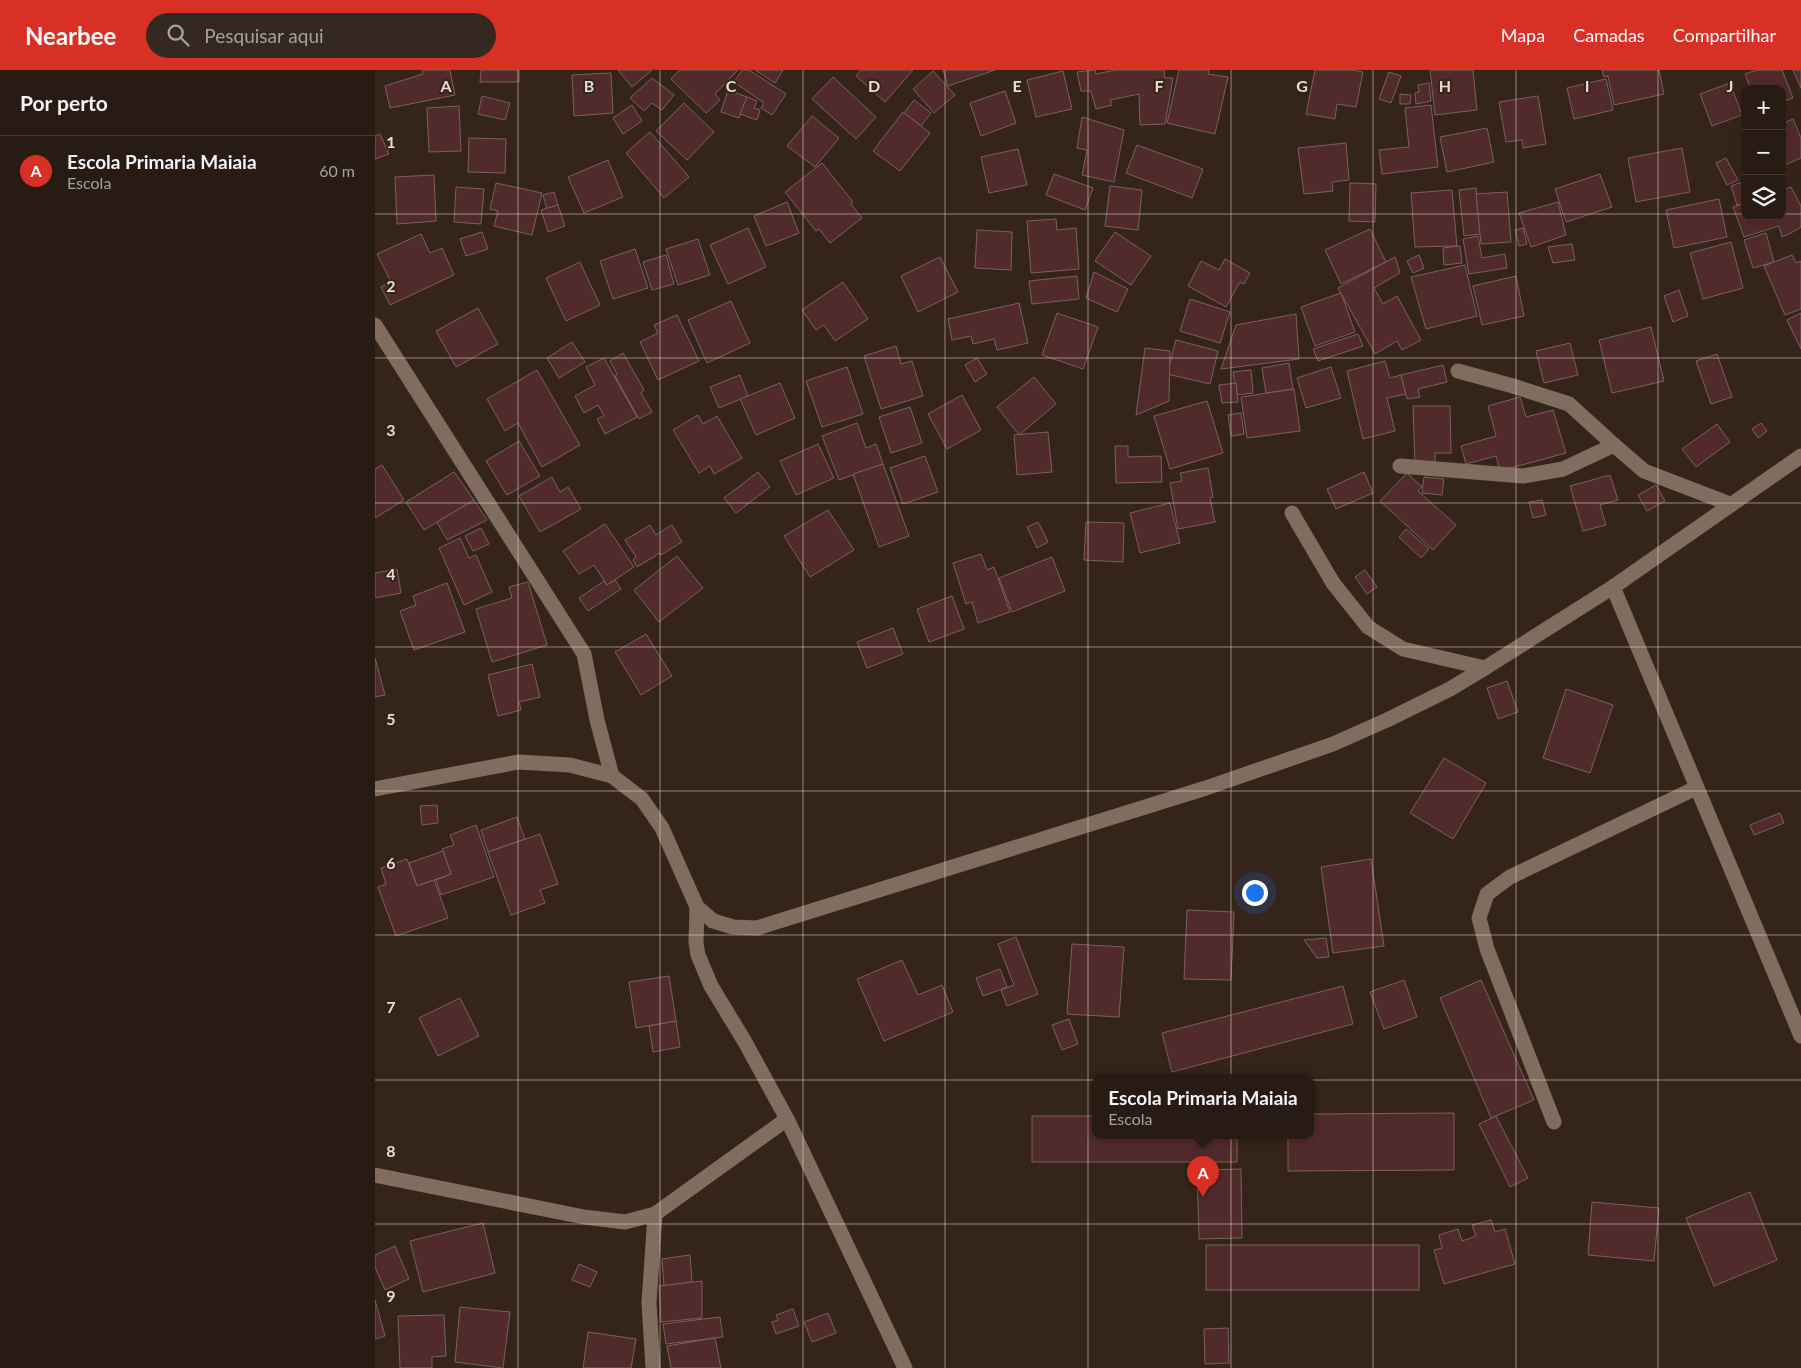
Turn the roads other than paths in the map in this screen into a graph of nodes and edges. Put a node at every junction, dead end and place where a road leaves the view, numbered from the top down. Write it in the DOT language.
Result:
graph roads {
  1 [pos="375,324"];
  2 [pos="1458,371"];
  3 [pos="1614,445"];
  4 [pos="1801,456"];
  5 [pos="1400,466"];
  6 [pos="1731,504"];
  7 [pos="1292,513"];
  8 [pos="1613,587"];
  9 [pos="1485,668"];
  10 [pos="612,776"];
  11 [pos="1696,788"];
  12 [pos="375,789"];
  13 [pos="697,907"];
  14 [pos="1801,1036"];
  15 [pos="787,1119"];
  16 [pos="1554,1122"];
  17 [pos="375,1175"];
  18 [pos="655,1214"];
  19 [pos="653,1368"];
  20 [pos="905,1368"];
  1 -- 10 [label="street"];
  2 -- 3 [label="street"];
  3 -- 5 [label="street"];
  3 -- 6 [label="street"];
  4 -- 6 [label="street"];
  6 -- 8 [label="street"];
  7 -- 9 [label="street"];
  8 -- 9 [label="street"];
  8 -- 11 [label="street"];
  9 -- 13 [label="street"];
  10 -- 12 [label="street"];
  10 -- 13 [label="street"];
  11 -- 14 [label="street"];
  11 -- 16 [label="street"];
  13 -- 15 [label="street"];
  15 -- 18 [label="street"];
  15 -- 20 [label="street"];
  17 -- 18 [label="street"];
  18 -- 19 [label="street"];
}
